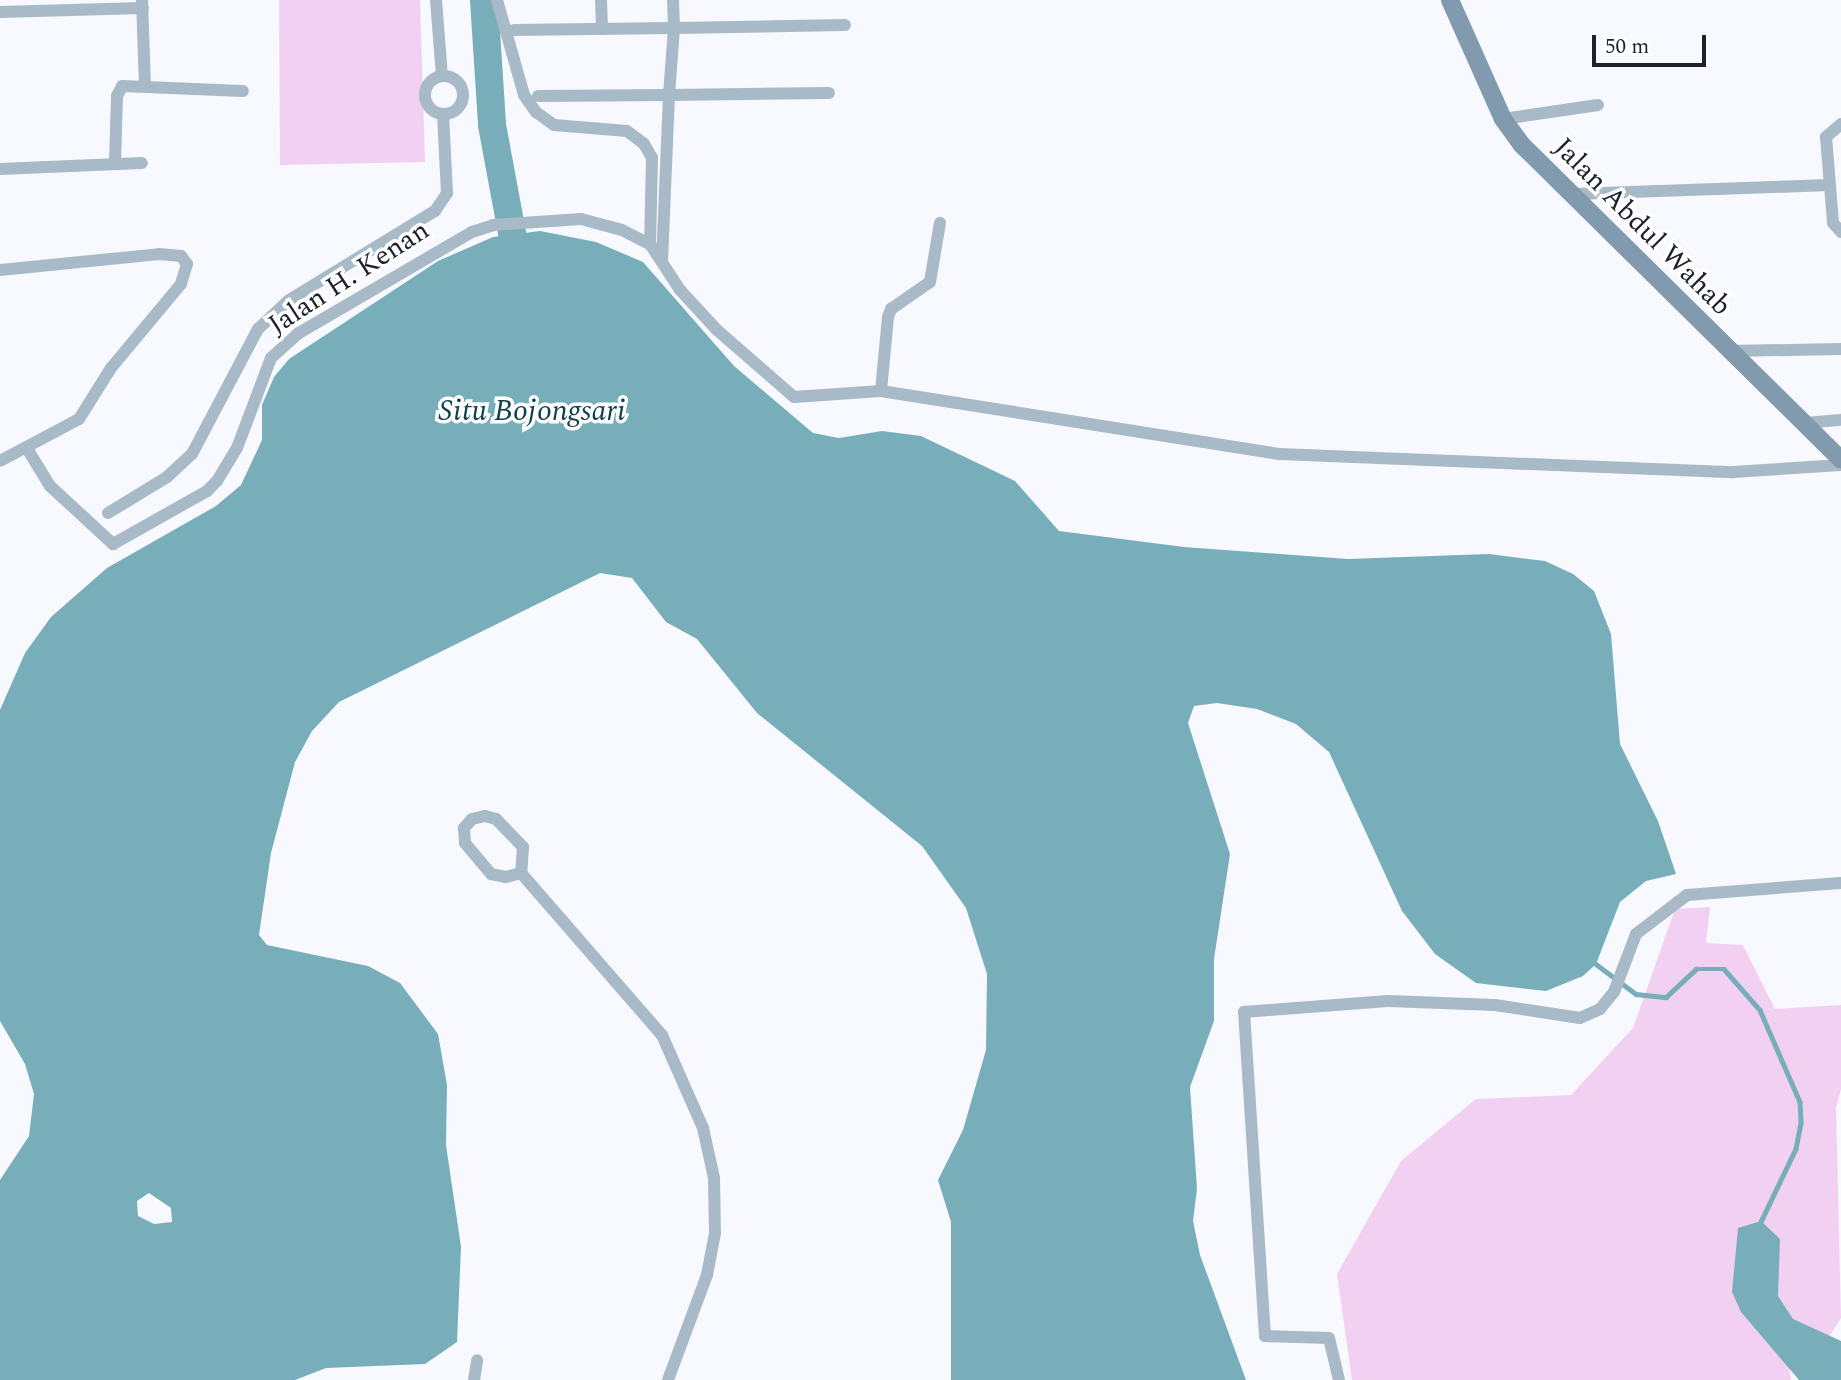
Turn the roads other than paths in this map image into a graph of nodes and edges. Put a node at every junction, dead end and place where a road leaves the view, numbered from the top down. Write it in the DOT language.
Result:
graph roads {
  1 [pos="436,0"];
  2 [pos="496,0"];
  3 [pos="601,0"];
  4 [pos="673,0"];
  5 [pos="1450,0"];
  6 [pos="143,4"];
  7 [pos="0,12"];
  8 [pos="845,25"];
  9 [pos="674,28"];
  10 [pos="602,29"];
  11 [pos="514,30"];
  12 [pos="442,76"];
  13 [pos="145,85"];
  14 [pos="243,91"];
  15 [pos="829,93"];
  16 [pos="669,95"];
  17 [pos="538,96"];
  18 [pos="1598,105"];
  19 [pos="443,115"];
  20 [pos="1503,119"];
  21 [pos="1841,124"];
  22 [pos="142,163"];
  23 [pos="115,164"];
  24 [pos="0,169"];
  25 [pos="1829,185"];
  26 [pos="1574,194"];
  27 [pos="940,223"];
  28 [pos="1841,232"];
  29 [pos="650,244"];
  30 [pos="662,262"];
  31 [pos="0,270"];
  32 [pos="1841,349"];
  33 [pos="1728,351"];
  34 [pos="881,391"];
  35 [pos="1841,419"];
  36 [pos="1805,424"];
  37 [pos="28,450"];
  38 [pos="0,461"];
  39 [pos="1841,463"];
  40 [pos="108,513"];
  41 [pos="521,873"];
  42 [pos="1841,883"];
  43 [pos="477,1360"];
  44 [pos="474,1380"];
  45 [pos="668,1380"];
  46 [pos="1339,1380"];
  1 -- 12 [label="street"];
  2 -- 29 [label="street"];
  3 -- 10 [label="street"];
  4 -- 9 [label="street"];
  5 -- 20 [label="street, Jalan Abdul Wahab"];
  6 -- 7 [label="street"];
  6 -- 13 [label="street"];
  8 -- 9 [label="street"];
  9 -- 10 [label="street"];
  9 -- 16 [label="street"];
  10 -- 11 [label="street"];
  12 -- 19 [label="street"];
  12 -- 19 [label="street"];
  13 -- 14 [label="street"];
  13 -- 23 [label="street"];
  15 -- 16 [label="street"];
  16 -- 17 [label="street"];
  16 -- 30 [label="street"];
  18 -- 20 [label="street"];
  19 -- 40 [label="street"];
  20 -- 26 [label="street, Jalan Abdul Wahab"];
  21 -- 25 [label="street"];
  22 -- 23 [label="street"];
  23 -- 24 [label="street"];
  25 -- 26 [label="street"];
  25 -- 28 [label="street"];
  26 -- 33 [label="street, Jalan Abdul Wahab"];
  27 -- 34 [label="street"];
  29 -- 30 [label="street"];
  29 -- 37 [label="street, Jalan H. Kenan"];
  30 -- 34 [label="street"];
  31 -- 37 [label="street"];
  32 -- 33 [label="street"];
  33 -- 36 [label="street, Jalan Abdul Wahab"];
  34 -- 39 [label="street"];
  35 -- 36 [label="street"];
  36 -- 39 [label="street, Jalan Abdul Wahab"];
  37 -- 38 [label="street"];
  41 -- 41 [label="street"];
  41 -- 45 [label="street"];
  42 -- 46 [label="street"];
  43 -- 44 [label="street"];
}
